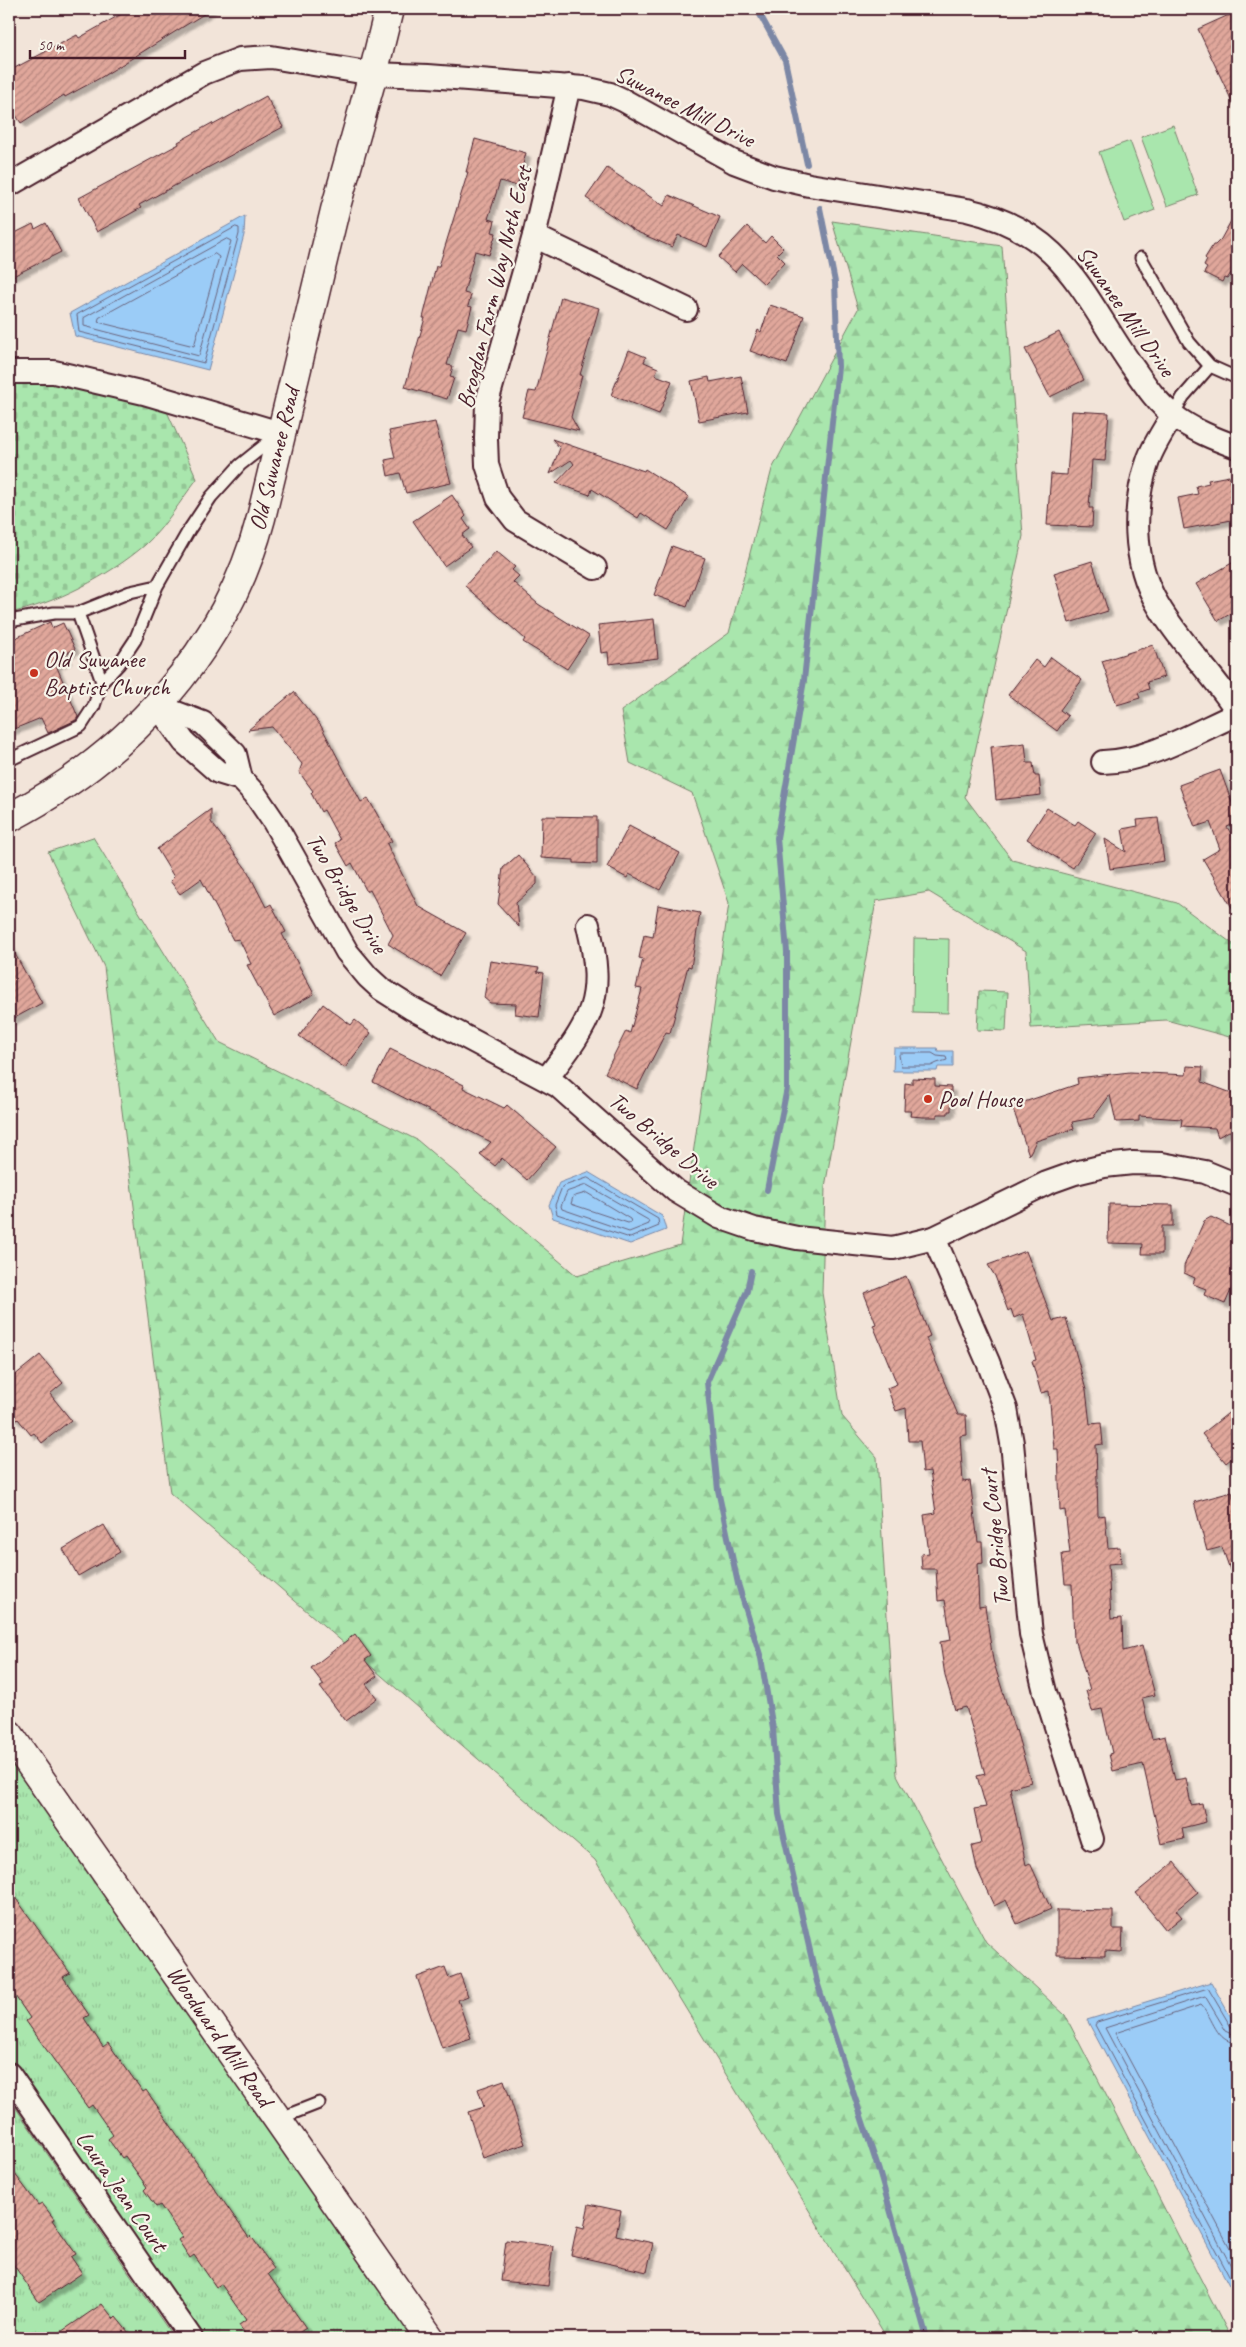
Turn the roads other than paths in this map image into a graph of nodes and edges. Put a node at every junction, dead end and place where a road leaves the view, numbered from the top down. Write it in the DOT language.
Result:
graph roads {
  1 [pos="389,9"];
  2 [pos="373,74"];
  3 [pos="569,86"];
  4 [pos="9,185"];
  5 [pos="534,236"];
  6 [pos="1141,258"];
  7 [pos="686,309"];
  8 [pos="1210,366"];
  9 [pos="9,372"];
  10 [pos="1237,378"];
  11 [pos="1173,415"];
  12 [pos="280,433"];
  13 [pos="1237,447"];
  14 [pos="595,568"];
  15 [pos="157,586"];
  16 [pos="78,613"];
  17 [pos="9,621"];
  18 [pos="102,682"];
  19 [pos="158,706"];
  20 [pos="1237,713"];
  21 [pos="9,760"];
  22 [pos="1103,762"];
  23 [pos="9,818"];
  24 [pos="588,925"];
  25 [pos="547,1078"];
  26 [pos="1237,1185"];
  27 [pos="934,1238"];
  28 [pos="9,1734"];
  29 [pos="1092,1839"];
  30 [pos="9,2074"];
  31 [pos="319,2103"];
  32 [pos="278,2119"];
  33 [pos="191,2338"];
  34 [pos="430,2338"];
  1 -- 2 [label="street, Old Suwanee Road"];
  2 -- 3 [label="street, Suwanee Mill Drive"];
  2 -- 4 [label="street, Suwanee Mill Drive"];
  2 -- 12 [label="street, Old Suwanee Road"];
  3 -- 5 [label="street, Brogdan Farm Way Noth East"];
  3 -- 11 [label="street, Suwanee Mill Drive"];
  5 -- 7 [label="street"];
  5 -- 14 [label="street, Brogdan Farm Way Noth East"];
  6 -- 8 [label="lane"];
  8 -- 10 [label="lane"];
  8 -- 11 [label="lane"];
  9 -- 12 [label="street"];
  11 -- 13 [label="street, Suwanee Mill Drive"];
  11 -- 20 [label="street"];
  12 -- 15 [label="lane"];
  12 -- 19 [label="street, Old Suwanee Road"];
  15 -- 16 [label="lane"];
  15 -- 18 [label="lane"];
  16 -- 17 [label="lane"];
  16 -- 18 [label="lane"];
  18 -- 21 [label="lane"];
  19 -- 23 [label="street, Old Suwanee Road"];
  19 -- 25 [label="street, Two Bridge Drive"];
  20 -- 22 [label="street"];
  24 -- 25 [label="street"];
  25 -- 27 [label="street, Two Bridge Drive"];
  26 -- 27 [label="street, Two Bridge Drive"];
  27 -- 29 [label="street, Two Bridge Court"];
  28 -- 32 [label="street, Woodward Mill Road"];
  30 -- 33 [label="street, Laura Jean Court"];
  31 -- 32 [label="lane"];
  32 -- 34 [label="street, Woodward Mill Road"];
}
